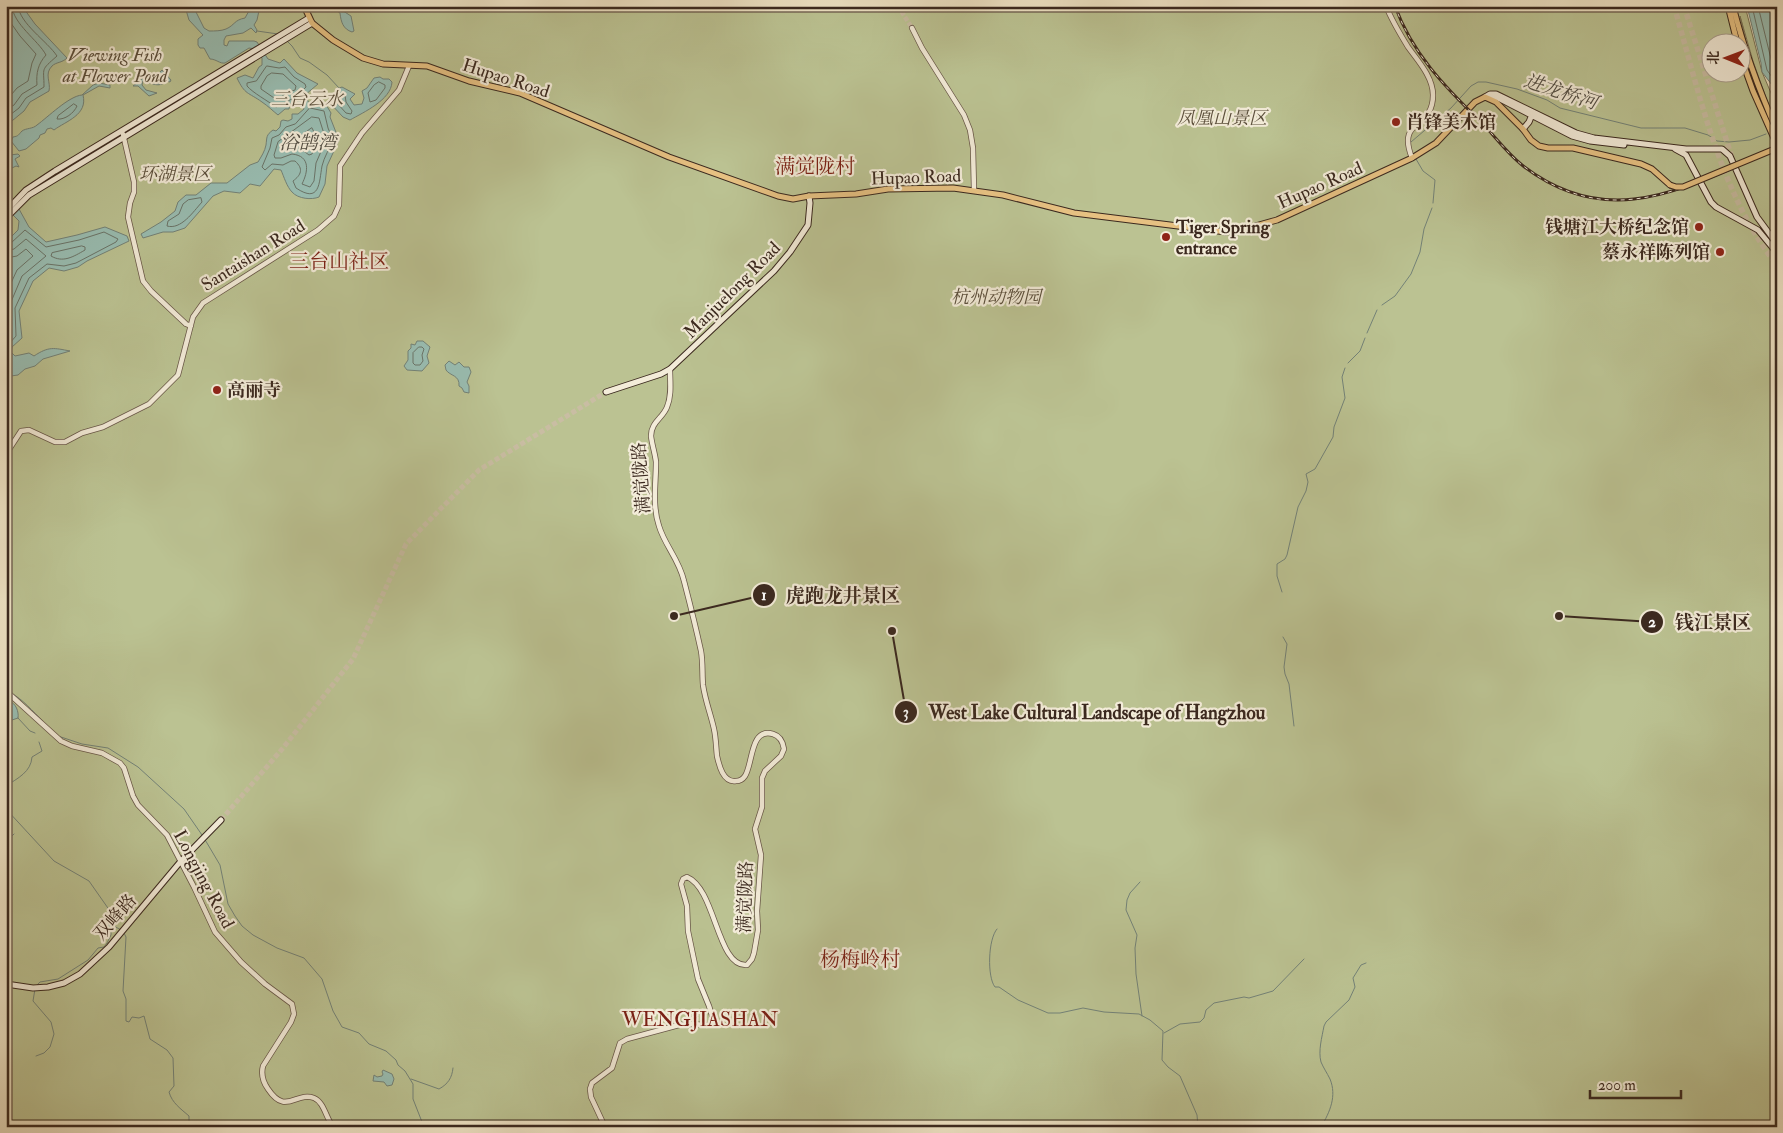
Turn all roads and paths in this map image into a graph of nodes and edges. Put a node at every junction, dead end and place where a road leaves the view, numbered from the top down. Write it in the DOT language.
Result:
graph roads {
  1 [pos="304,6"];
  2 [pos="1386,6"];
  3 [pos="1728,6"];
  4 [pos="1733,6"];
  5 [pos="311,20"];
  6 [pos="912,28"];
  7 [pos="1734,32"];
  8 [pos="409,66"];
  9 [pos="1750,82"];
  10 [pos="1485,97"];
  11 [pos="1533,114"];
  12 [pos="1537,118"];
  13 [pos="1523,129"];
  14 [pos="1777,131"];
  15 [pos="123,134"];
  16 [pos="1777,147"];
  17 [pos="1412,158"];
  18 [pos="974,190"];
  19 [pos="808,196"];
  20 [pos="6,211"];
  21 [pos="6,218"];
  22 [pos="1777,244"];
  23 [pos="1777,253"];
  24 [pos="191,326"];
  25 [pos="670,369"];
  26 [pos="606,392"];
  27 [pos="6,454"];
  28 [pos="6,691"];
  29 [pos="221,820"];
  30 [pos="180,861"];
  31 [pos="6,984"];
  32 [pos="333,1127"];
  33 [pos="605,1127"];
  1 -- 5 [label="main road"];
  2 -- 17 [label="street"];
  3 -- 7 [label="main road"];
  4 -- 14 [label="main road"];
  5 -- 8 [label="main road, Hupao Road"];
  5 -- 15 [label="main road"];
  6 -- 18 [label="street"];
  8 -- 19 [label="main road, Hupao Road"];
  8 -- 24 [label="street, Santaishan Road"];
  9 -- 16 [label="main road"];
  10 -- 11 [label="main road"];
  10 -- 13 [label="main road"];
  10 -- 17 [label="main road, Hupao Road"];
  11 -- 12 [label="main road"];
  11 -- 13 [label="main road"];
  11 -- 22 [label="main road"];
  12 -- 13 [label="main road"];
  12 -- 23 [label="main road"];
  13 -- 16 [label="main road, bridge"];
  15 -- 20 [label="main road"];
  15 -- 21 [label="main road"];
  15 -- 24 [label="street"];
  17 -- 18 [label="main road, Hupao Road"];
  18 -- 19 [label="main road, Hupao Road"];
  19 -- 25 [label="main road, Manjuelong Road"];
  24 -- 27 [label="street, Santaishan Road"];
  25 -- 26 [label="main road"];
  25 -- 33 [label="street, 满觉陇路"];
  28 -- 30 [label="street, Longjing Road"];
  29 -- 30 [label="main road, 双峰路"];
  30 -- 31 [label="main road, 双峰路"];
  30 -- 32 [label="street, Longjing Road"];
}
